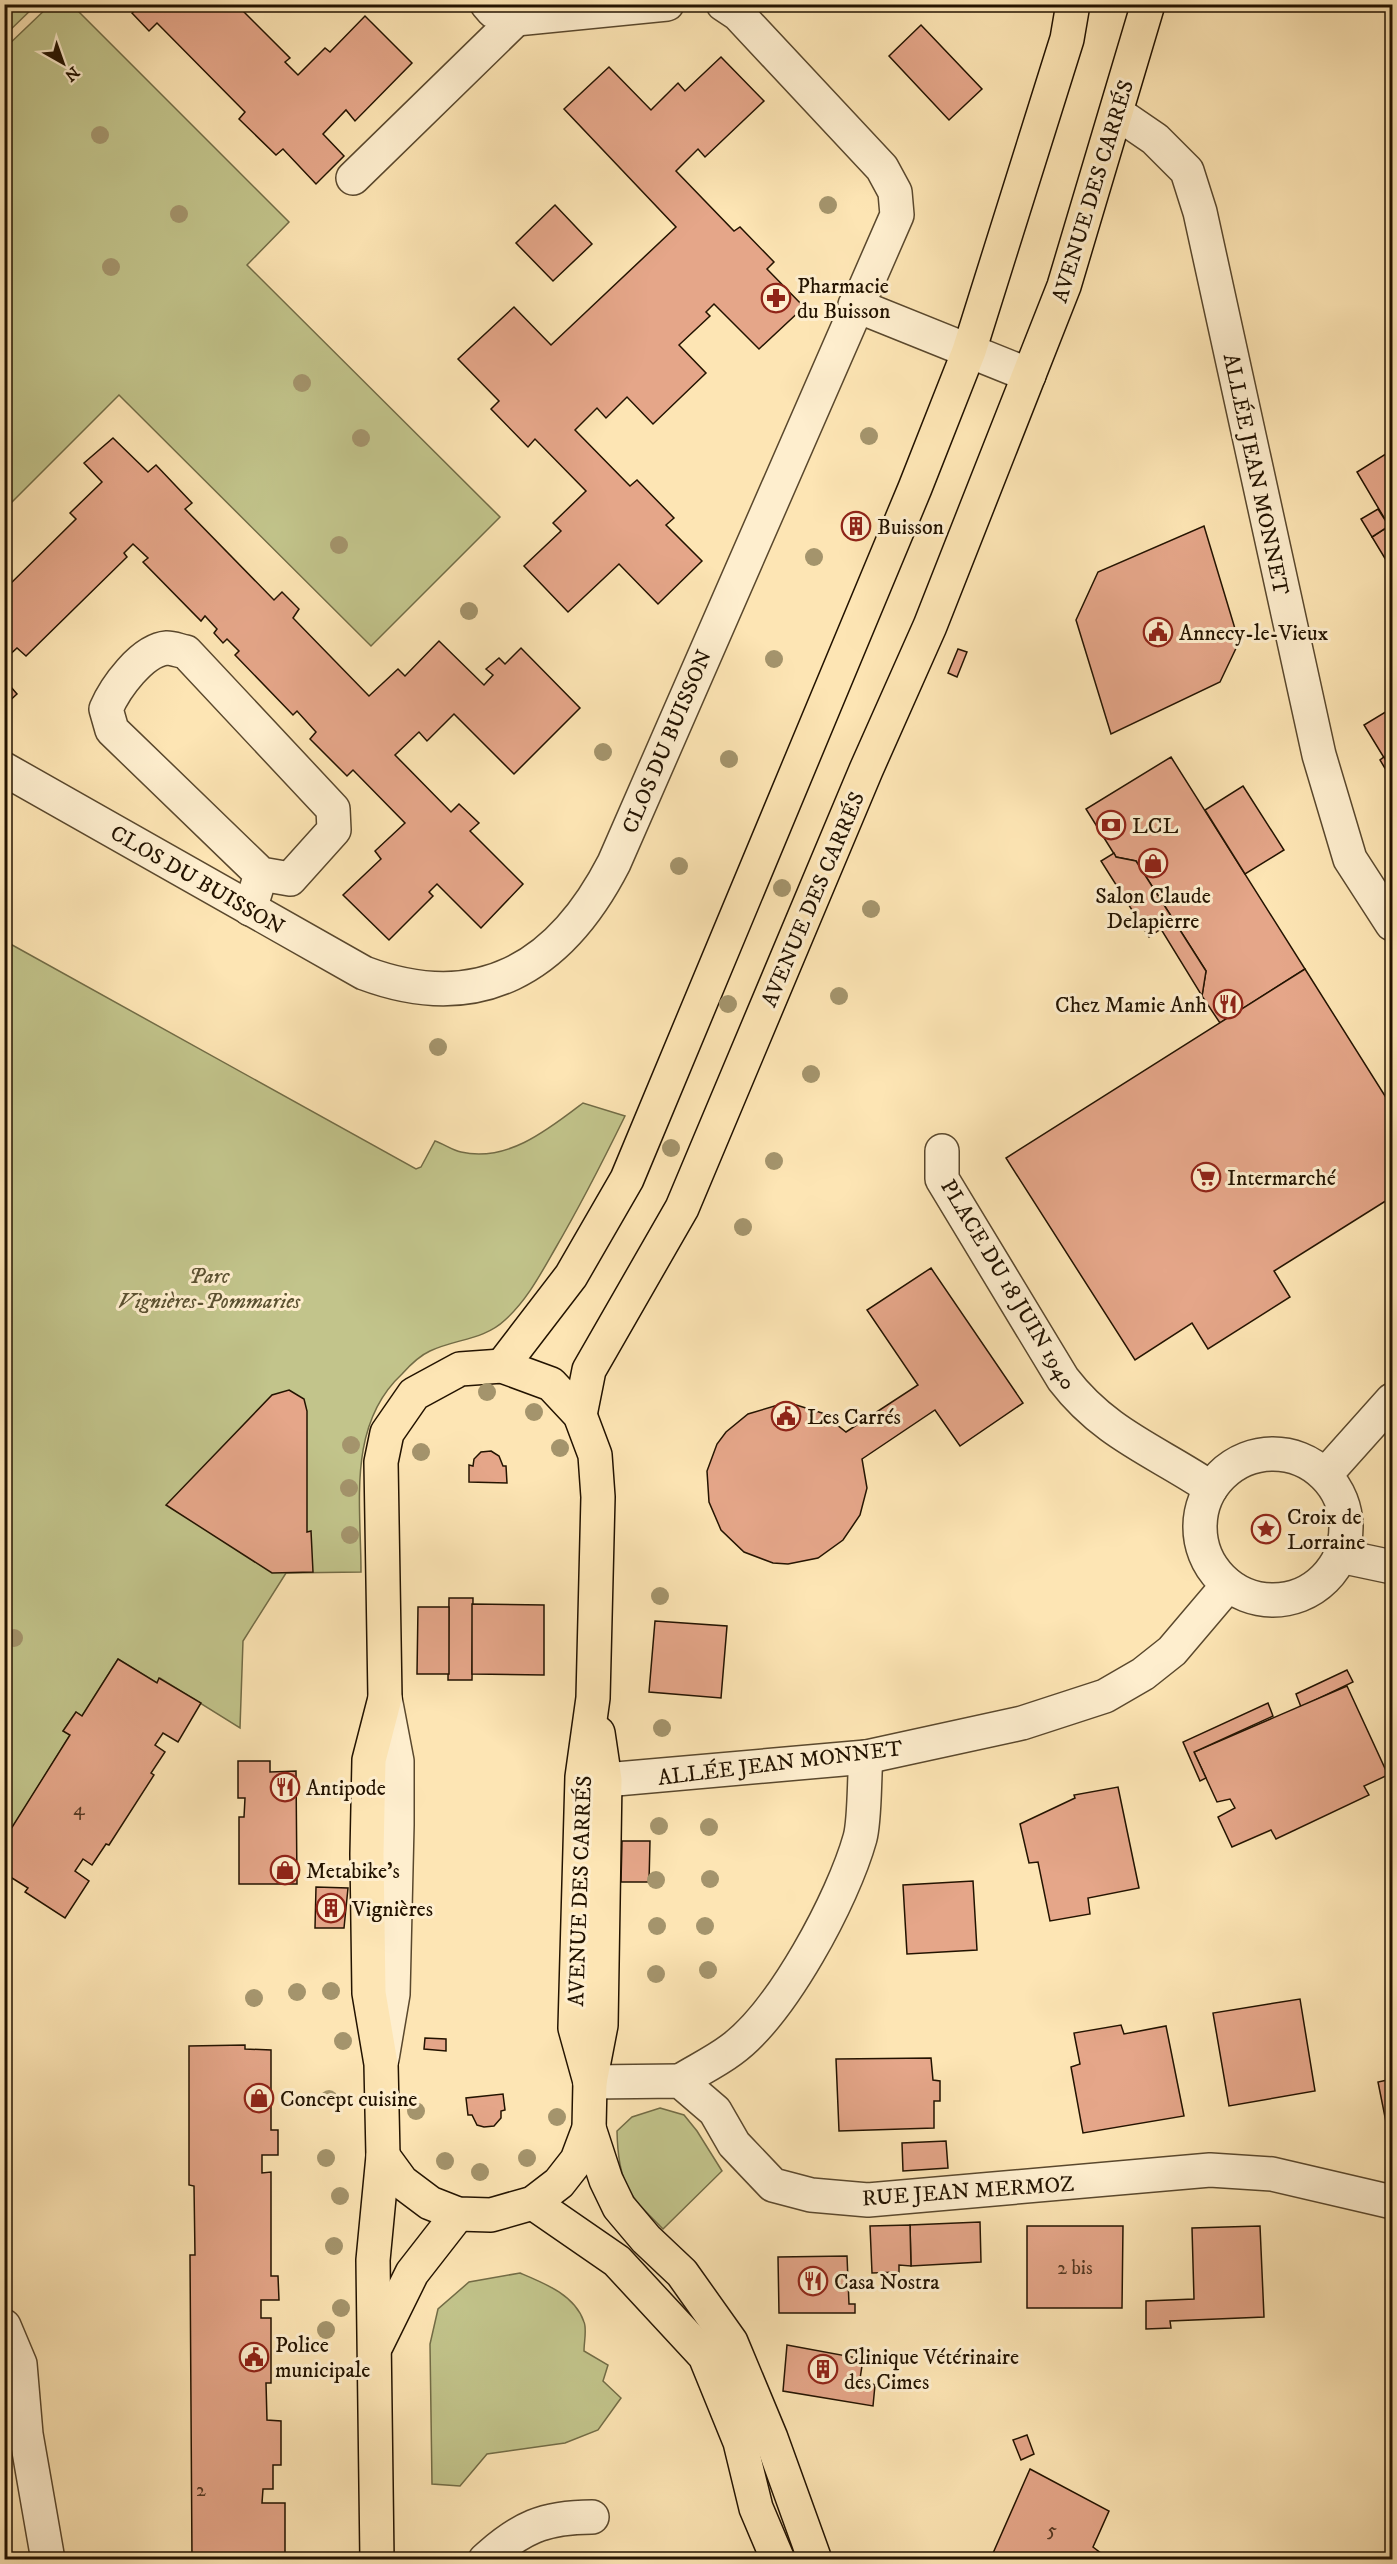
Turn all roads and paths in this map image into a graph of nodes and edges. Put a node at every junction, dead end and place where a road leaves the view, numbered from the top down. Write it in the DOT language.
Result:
graph roads {
  1 [pos="487,4"];
  2 [pos="667,4"];
  3 [pos="723,4"];
  4 [pos="1073,4"];
  5 [pos="1148,4"];
  6 [pos="516,19"];
  7 [pos="1117,113"];
  8 [pos="353,177"];
  9 [pos="855,305"];
  10 [pos="969,351"];
  11 [pos="1029,375"];
  12 [pos="4,769"];
  13 [pos="261,874"];
  14 [pos="250,909"];
  15 [pos="1392,924"];
  16 [pos="942,1151"];
  17 [pos="502,1366"];
  18 [pos="1392,1400"];
  19 [pos="580,1415"];
  20 [pos="1325,1475"];
  21 [pos="1211,1488"];
  22 [pos="1340,1556"];
  23 [pos="1392,1567"];
  24 [pos="1228,1585"];
  25 [pos="592,1698"];
  26 [pos="866,1757"];
  27 [pos="605,1780"];
  28 [pos="680,2080"];
  29 [pos="590,2082"];
  30 [pos="589,2128"];
  31 [pos="383,2156"];
  32 [pos="1392,2202"];
  33 [pos="532,2203"];
  34 [pos="458,2214"];
  35 [pos="4,2326"];
  36 [pos="375,2348"];
  37 [pos="592,2517"];
  38 [pos="48,2559"];
  39 [pos="377,2559"];
  40 [pos="485,2559"];
  41 [pos="778,2559"];
  42 [pos="815,2559"];
  1 -- 6 [label="street"];
  2 -- 6 [label="street"];
  3 -- 9 [label="street, CLOS DU BUISSON"];
  4 -- 10 [label="main road"];
  5 -- 7 [label="main road, AVENUE DES CARRÉS"];
  6 -- 8 [label="street"];
  7 -- 11 [label="main road, AVENUE DES CARRÉS"];
  7 -- 15 [label="street, ALLÉE JEAN MONNET"];
  9 -- 10 [label="street"];
  9 -- 14 [label="street, CLOS DU BUISSON"];
  10 -- 11 [label="street"];
  10 -- 17 [label="main road"];
  11 -- 19 [label="main road, AVENUE DES CARRÉS"];
  12 -- 14 [label="street, CLOS DU BUISSON"];
  13 -- 13 [label="street"];
  13 -- 14 [label="street"];
  16 -- 21 [label="street, PLACE DU 18 JUIN 1940"];
  17 -- 19 [label="main road, AVENUE DES CARRÉS"];
  17 -- 31 [label="main road, AVENUE DES CARRÉS"];
  18 -- 20 [label="street"];
  19 -- 25 [label="main road, AVENUE DES CARRÉS"];
  20 -- 21 [label="street"];
  20 -- 22 [label="street"];
  21 -- 24 [label="street"];
  22 -- 23 [label="street"];
  22 -- 24 [label="street"];
  24 -- 26 [label="street, ALLÉE JEAN MONNET"];
  25 -- 27 [label="main road, AVENUE DES CARRÉS"];
  25 -- 29 [label="main road, AVENUE DES CARRÉS"];
  26 -- 27 [label="street, ALLÉE JEAN MONNET"];
  26 -- 28 [label="street"];
  27 -- 29 [label="main road, AVENUE DES CARRÉS"];
  28 -- 29 [label="street"];
  28 -- 32 [label="street, RUE JEAN MERMOZ"];
  29 -- 30 [label="main road, AVENUE DES CARRÉS"];
  30 -- 33 [label="main road, AVENUE DES CARRÉS"];
  30 -- 42 [label="main road"];
  31 -- 34 [label="main road, AVENUE DES CARRÉS"];
  31 -- 36 [label="main road"];
  33 -- 34 [label="main road, AVENUE DES CARRÉS"];
  33 -- 41 [label="main road"];
  34 -- 36 [label="main road"];
  35 -- 38 [label="street"];
  36 -- 39 [label="main road"];
  37 -- 40 [label="street"];
}
